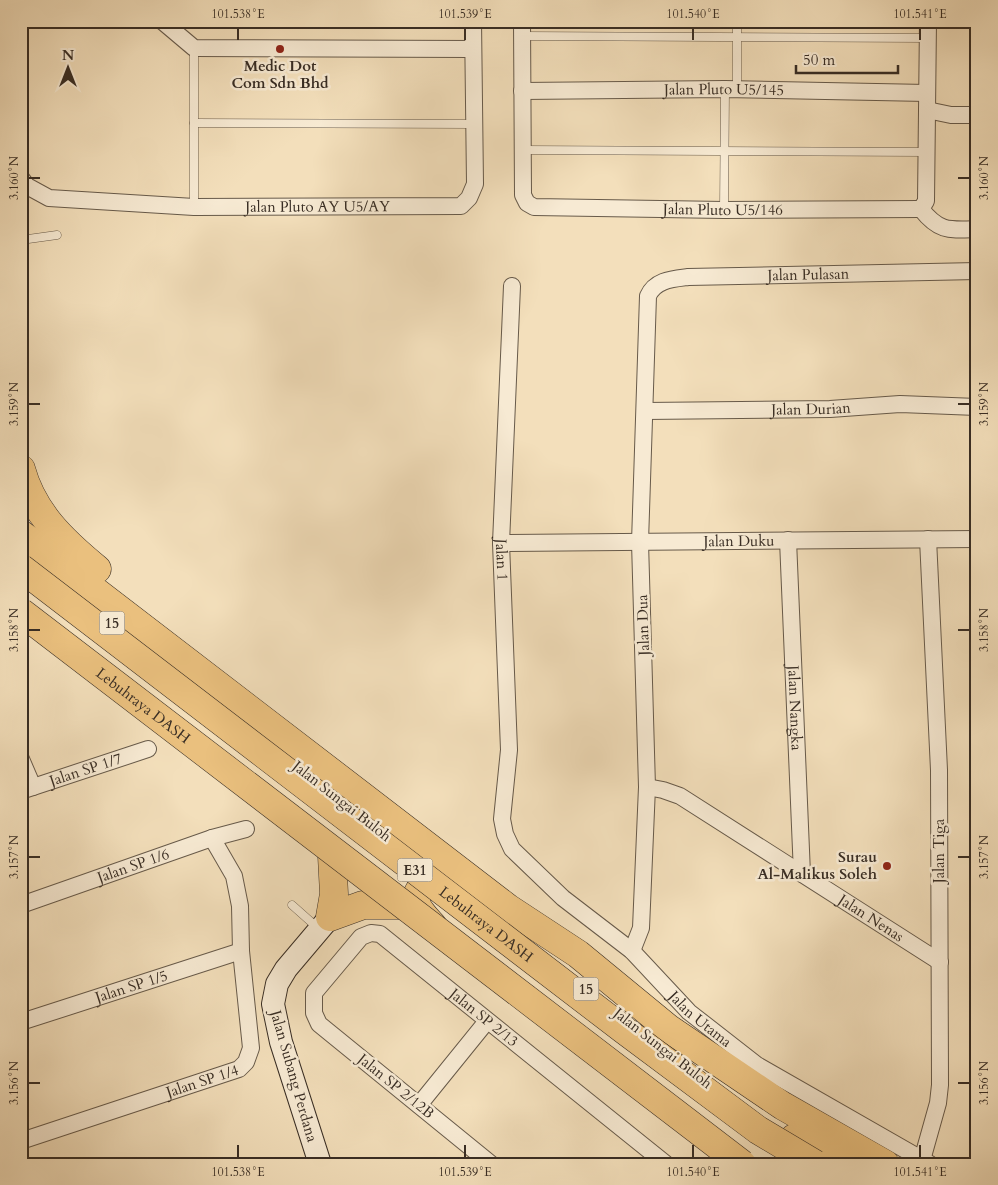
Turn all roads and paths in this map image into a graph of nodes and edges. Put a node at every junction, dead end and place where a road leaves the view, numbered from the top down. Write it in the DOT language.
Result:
graph roads {
  1 [pos="162,21"];
  2 [pos="473,21"];
  3 [pos="737,21"];
  4 [pos="522,28"];
  5 [pos="927,29"];
  6 [pos="737,38"];
  7 [pos="194,48"];
  8 [pos="472,49"];
  9 [pos="522,90"];
  10 [pos="731,90"];
  11 [pos="927,102"];
  12 [pos="977,115"];
  13 [pos="194,123"];
  14 [pos="474,124"];
  15 [pos="523,150"];
  16 [pos="724,151"];
  17 [pos="926,152"];
  18 [pos="21,178"];
  19 [pos="194,208"];
  20 [pos="921,209"];
  21 [pos="724,210"];
  22 [pos="977,229"];
  23 [pos="57,236"];
  24 [pos="21,240"];
  25 [pos="977,271"];
  26 [pos="512,286"];
  27 [pos="648,296"];
  28 [pos="977,406"];
  29 [pos="644,411"];
  30 [pos="21,469"];
  31 [pos="21,534"];
  32 [pos="928,539"];
  33 [pos="977,539"];
  34 [pos="788,540"];
  35 [pos="640,542"];
  36 [pos="501,543"];
  37 [pos="24,558"];
  38 [pos="21,612"];
  39 [pos="21,617"];
  40 [pos="148,749"];
  41 [pos="21,759"];
  42 [pos="647,787"];
  43 [pos="27,789"];
  44 [pos="342,800"];
  45 [pos="246,829"];
  46 [pos="505,834"];
  47 [pos="304,836"];
  48 [pos="212,838"];
  49 [pos="332,856"];
  50 [pos="802,874"];
  51 [pos="443,879"];
  52 [pos="21,904"];
  53 [pos="399,904"];
  54 [pos="292,905"];
  55 [pos="324,923"];
  56 [pos="451,946"];
  57 [pos="242,951"];
  58 [pos="632,951"];
  59 [pos="578,954"];
  60 [pos="940,962"];
  61 [pos="313,1002"];
  62 [pos="487,1021"];
  63 [pos="21,1022"];
  64 [pos="628,1077"];
  65 [pos="419,1105"];
  66 [pos="21,1141"];
  67 [pos="647,1158"];
  68 [pos="315,1162"];
  69 [pos="926,1162"];
  70 [pos="491,1164"];
  71 [pos="666,1164"];
  72 [pos="718,1164"];
  73 [pos="742,1164"];
  74 [pos="815,1164"];
  75 [pos="838,1164"];
  76 [pos="885,1164"];
  1 -- 7 [label="street"];
  2 -- 8 [label="street, Jalan Pluto AY U5/AY"];
  3 -- 6 [label="lane"];
  4 -- 6 [label="lane"];
  4 -- 9 [label="street"];
  5 -- 6 [label="lane"];
  5 -- 11 [label="street"];
  6 -- 10 [label="lane"];
  7 -- 8 [label="street"];
  7 -- 13 [label="lane"];
  8 -- 14 [label="street, Jalan Pluto AY U5/AY"];
  9 -- 10 [label="street, Jalan Pluto U5/145"];
  9 -- 15 [label="street"];
  10 -- 11 [label="street, Jalan Pluto U5/145"];
  10 -- 16 [label="lane"];
  11 -- 12 [label="street, Jalan Pluto U5/145"];
  11 -- 17 [label="street"];
  13 -- 14 [label="lane"];
  13 -- 19 [label="lane"];
  14 -- 19 [label="street, Jalan Pluto AY U5/AY"];
  15 -- 16 [label="lane"];
  15 -- 21 [label="street, Jalan Pluto U5/146"];
  16 -- 17 [label="lane"];
  16 -- 21 [label="lane"];
  17 -- 20 [label="street"];
  18 -- 19 [label="street, Jalan Pluto AY U5/AY"];
  20 -- 21 [label="street, Jalan Pluto U5/146"];
  20 -- 22 [label="street"];
  23 -- 24 [label="lane"];
  25 -- 27 [label="street, Jalan Pulasan"];
  26 -- 36 [label="street, Jalan 1"];
  27 -- 29 [label="street, Jalan Dua"];
  28 -- 29 [label="street, Jalan Durian"];
  29 -- 35 [label="street, Jalan Dua"];
  30 -- 59 [label="highway"];
  31 -- 59 [label="highway"];
  32 -- 33 [label="street, Jalan Duku"];
  32 -- 34 [label="street, Jalan Duku"];
  32 -- 60 [label="street, Jalan Tiga"];
  34 -- 35 [label="street, Jalan Duku"];
  34 -- 50 [label="street, Jalan Nangka"];
  35 -- 36 [label="street, Jalan Duku"];
  35 -- 42 [label="street, Jalan Dua"];
  36 -- 46 [label="street, Jalan 1"];
  37 -- 44 [label="highway, Jalan Sungai Buloh / 15"];
  37 -- 74 [label="highway, Lebuhraya DASH / E31, bridge"];
  38 -- 64 [label="highway, Lebuhraya DASH / E31, bridge"];
  39 -- 47 [label="highway"];
  40 -- 43 [label="street, Jalan SP 1/7"];
  41 -- 43 [label="street"];
  42 -- 50 [label="street, Jalan Nenas"];
  42 -- 58 [label="street, Jalan Dua"];
  44 -- 47 [label="highway"];
  44 -- 51 [label="highway, Jalan Sungai Buloh / 15"];
  45 -- 48 [label="street, Jalan SP 1/6"];
  46 -- 58 [label="street, Jalan Utama"];
  47 -- 49 [label="highway"];
  48 -- 52 [label="street, Jalan SP 1/6"];
  48 -- 57 [label="street, Jalan SP 1/4"];
  49 -- 53 [label="highway"];
  49 -- 55 [label="highway"];
  50 -- 60 [label="street, Jalan Nenas"];
  51 -- 56 [label="highway"];
  51 -- 75 [label="highway, Jalan Sungai Buloh / 15"];
  53 -- 55 [label="highway"];
  53 -- 56 [label="highway"];
  54 -- 55 [label="lane"];
  55 -- 68 [label="street, Jalan Subang Perdana"];
  56 -- 73 [label="highway"];
  57 -- 63 [label="street, Jalan SP 1/5"];
  57 -- 66 [label="street, Jalan SP 1/4"];
  58 -- 69 [label="street, Jalan Utama"];
  59 -- 76 [label="highway"];
  60 -- 69 [label="street, Jalan Tiga"];
  61 -- 62 [label="street, Jalan SP 2/13"];
  61 -- 65 [label="street, Jalan SP 2/12B"];
  62 -- 65 [label="street"];
  62 -- 67 [label="street, Jalan SP 2/13"];
  64 -- 72 [label="highway, bridge"];
  64 -- 73 [label="highway, Lebuhraya DASH / E31, bridge"];
  65 -- 70 [label="street, Jalan SP 2/12B"];
  67 -- 71 [label="street, Jalan SP 2/13"];
}
